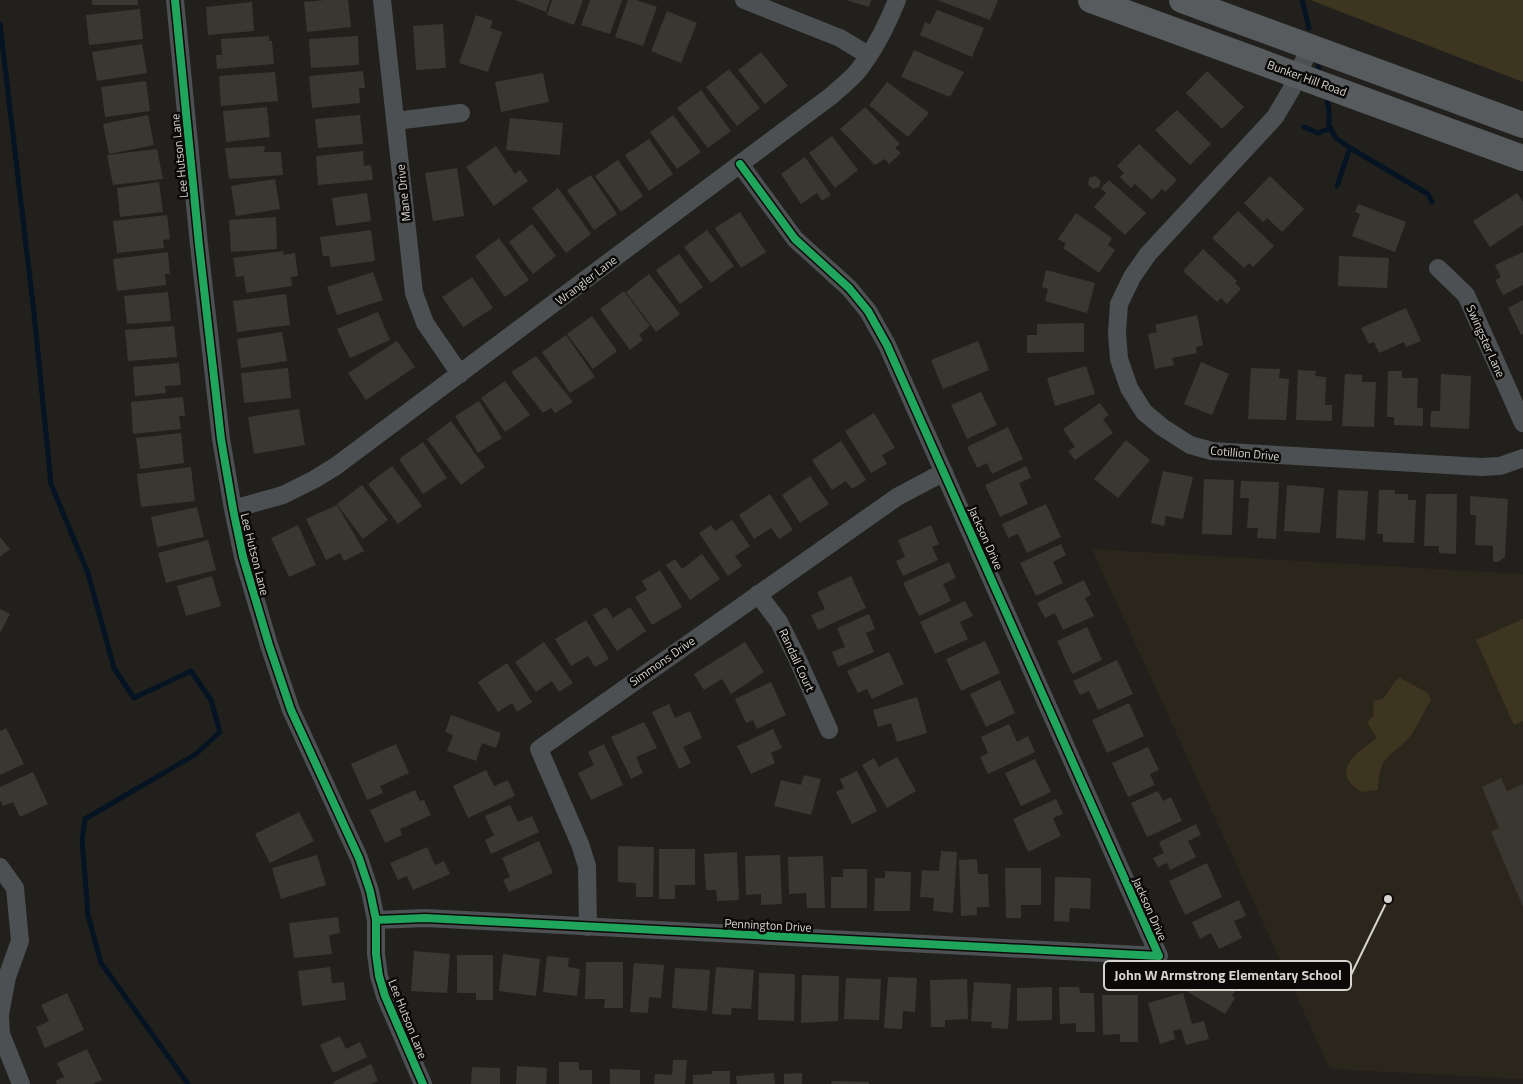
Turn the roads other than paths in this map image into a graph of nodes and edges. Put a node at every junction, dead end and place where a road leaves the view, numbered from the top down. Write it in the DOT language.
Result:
graph roads {
  1 [pos="175,0"];
  2 [pos="382,0"];
  3 [pos="744,0"];
  4 [pos="897,0"];
  5 [pos="1091,0"];
  6 [pos="1182,0"];
  7 [pos="1310,47"];
  8 [pos="868,55"];
  9 [pos="1298,75"];
  10 [pos="461,113"];
  11 [pos="395,121"];
  12 [pos="1523,125"];
  13 [pos="1523,158"];
  14 [pos="740,164"];
  15 [pos="1438,268"];
  16 [pos="460,374"];
  17 [pos="1523,422"];
  18 [pos="1523,458"];
  19 [pos="944,472"];
  20 [pos="233,510"];
  21 [pos="758,594"];
  22 [pos="829,730"];
  23 [pos="0,867"];
  24 [pos="376,920"];
  25 [pos="588,927"];
  26 [pos="1159,956"];
  27 [pos="0,1015"];
  28 [pos="1,1034"];
  29 [pos="21,1084"];
  30 [pos="423,1084"];
  1 -- 20 [label="street, Lee Hutson Lane"];
  2 -- 11 [label="street, Mane Drive"];
  3 -- 8 [label="street"];
  4 -- 8 [label="street, Wrangler Lane"];
  5 -- 9 [label="main road, Bunker Hill Road"];
  6 -- 7 [label="main road"];
  7 -- 9 [label="street, Cotillion Drive"];
  7 -- 12 [label="main road"];
  8 -- 14 [label="street, Wrangler Lane"];
  9 -- 13 [label="main road, Bunker Hill Road"];
  9 -- 18 [label="street, Cotillion Drive"];
  10 -- 11 [label="street"];
  11 -- 16 [label="street, Mane Drive"];
  14 -- 16 [label="street, Wrangler Lane"];
  14 -- 19 [label="street, Jackson Drive"];
  15 -- 17 [label="street, Swingster Lane"];
  16 -- 20 [label="street, Wrangler Lane"];
  19 -- 21 [label="street, Simmons Drive"];
  19 -- 26 [label="street, Jackson Drive"];
  20 -- 24 [label="street, Lee Hutson Lane"];
  21 -- 22 [label="street, Randall Court"];
  21 -- 25 [label="street, Simmons Drive"];
  23 -- 27 [label="street"];
  24 -- 25 [label="street, Pennington Drive"];
  24 -- 30 [label="street, Lee Hutson Lane"];
  25 -- 26 [label="street, Pennington Drive"];
  27 -- 28 [label="street"];
  28 -- 29 [label="street"];
}
